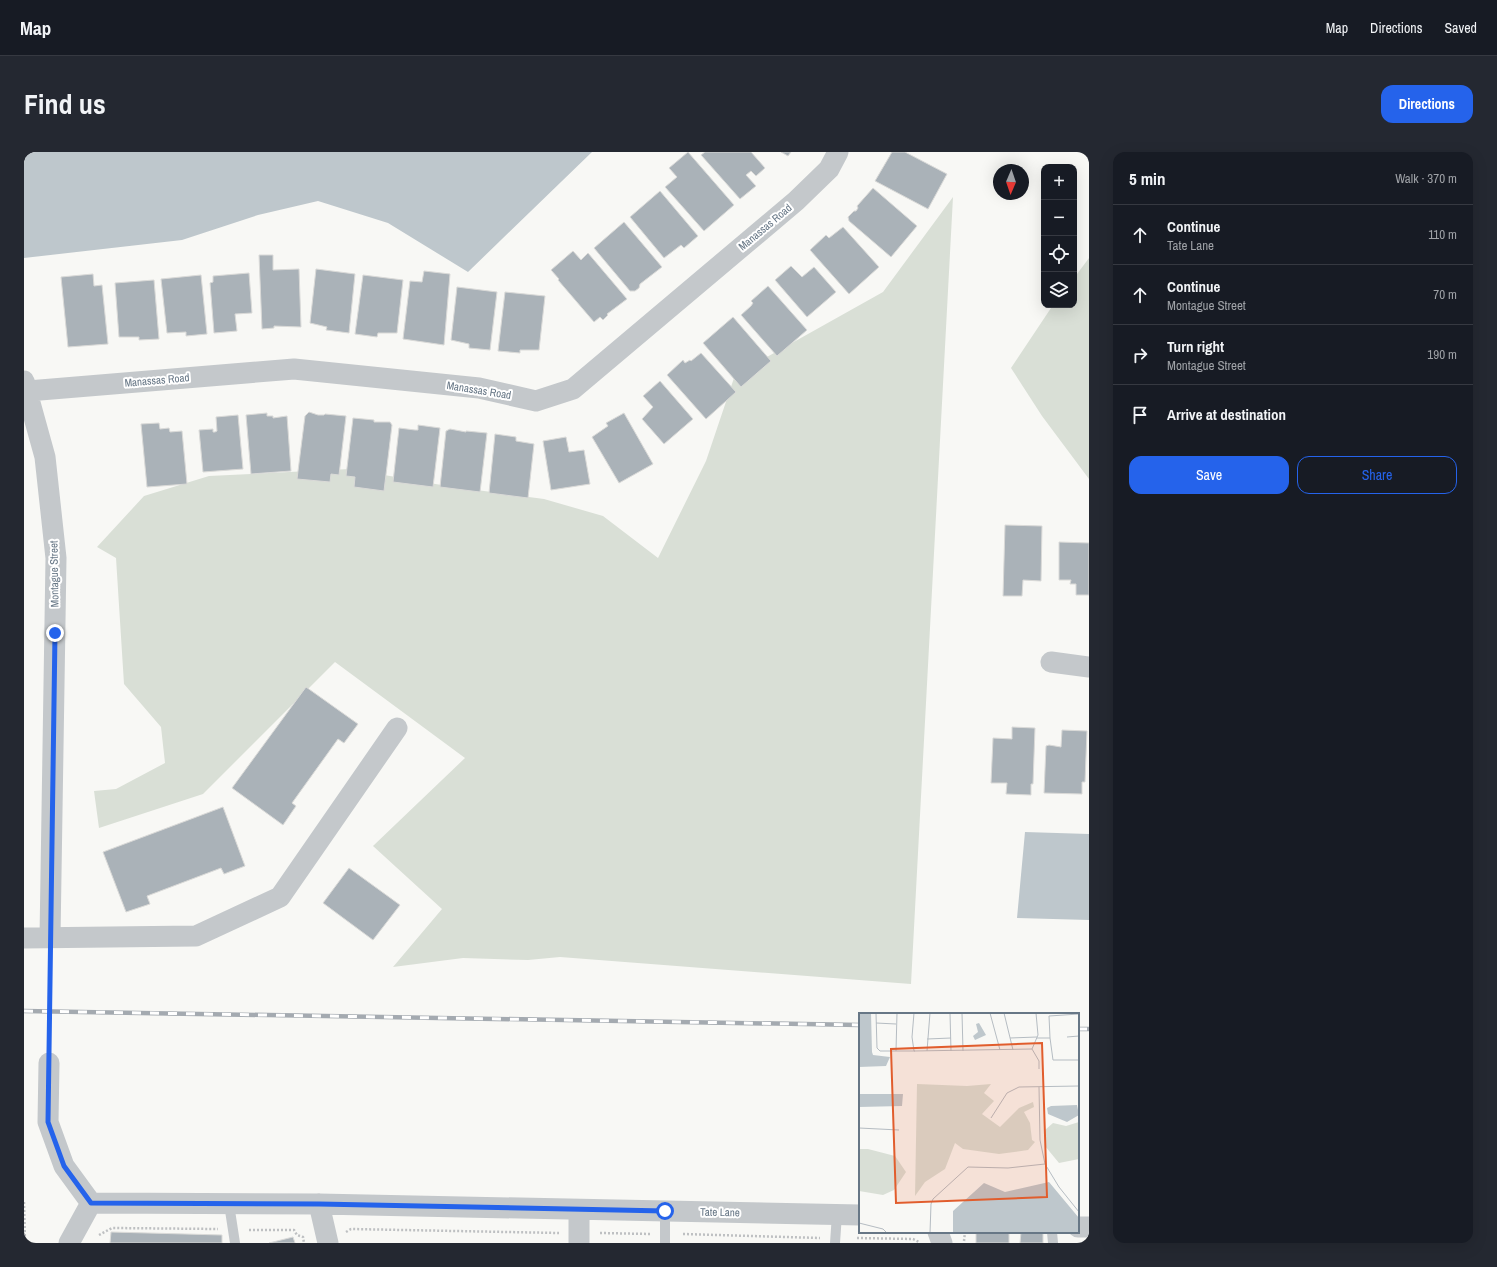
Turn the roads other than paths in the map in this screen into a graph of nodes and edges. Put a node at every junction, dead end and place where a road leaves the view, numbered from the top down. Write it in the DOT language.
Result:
graph roads {
  1 [pos="838,152"];
  2 [pos="26,386"];
  3 [pos="1051,662"];
  4 [pos="1089,667"];
  5 [pos="398,728"];
  6 [pos="24,938"];
  7 [pos="50,938"];
  8 [pos="49,1063"];
  9 [pos="91,1203"];
  10 [pos="229,1204"];
  11 [pos="319,1204"];
  12 [pos="579,1210"];
  13 [pos="837,1214"];
  14 [pos="859,1215"];
  15 [pos="665,1222"];
  16 [pos="938,1233"];
  17 [pos="1052,1233"];
  18 [pos="579,1238"];
  19 [pos="327,1240"];
  20 [pos="835,1240"];
  21 [pos="69,1243"];
  22 [pos="235,1243"];
  23 [pos="665,1243"];
  24 [pos="942,1243"];
  25 [pos="1053,1243"];
  1 -- 2 [label="street, Manassas Road"];
  2 -- 7 [label="street, Montague Street"];
  3 -- 4 [label="street"];
  5 -- 7 [label="street"];
  6 -- 7 [label="street"];
  8 -- 9 [label="street"];
  9 -- 10 [label="street"];
  9 -- 21 [label="street"];
  10 -- 11 [label="street"];
  10 -- 22 [label="lane"];
  11 -- 12 [label="street, Tate Lane"];
  11 -- 19 [label="street"];
  12 -- 15 [label="street, Tate Lane"];
  12 -- 18 [label="street"];
  13 -- 14 [label="street, Tate Lane"];
  13 -- 15 [label="street, Tate Lane"];
  13 -- 20 [label="lane"];
  15 -- 23 [label="lane"];
  16 -- 24 [label="street"];
  17 -- 25 [label="lane"];
}
